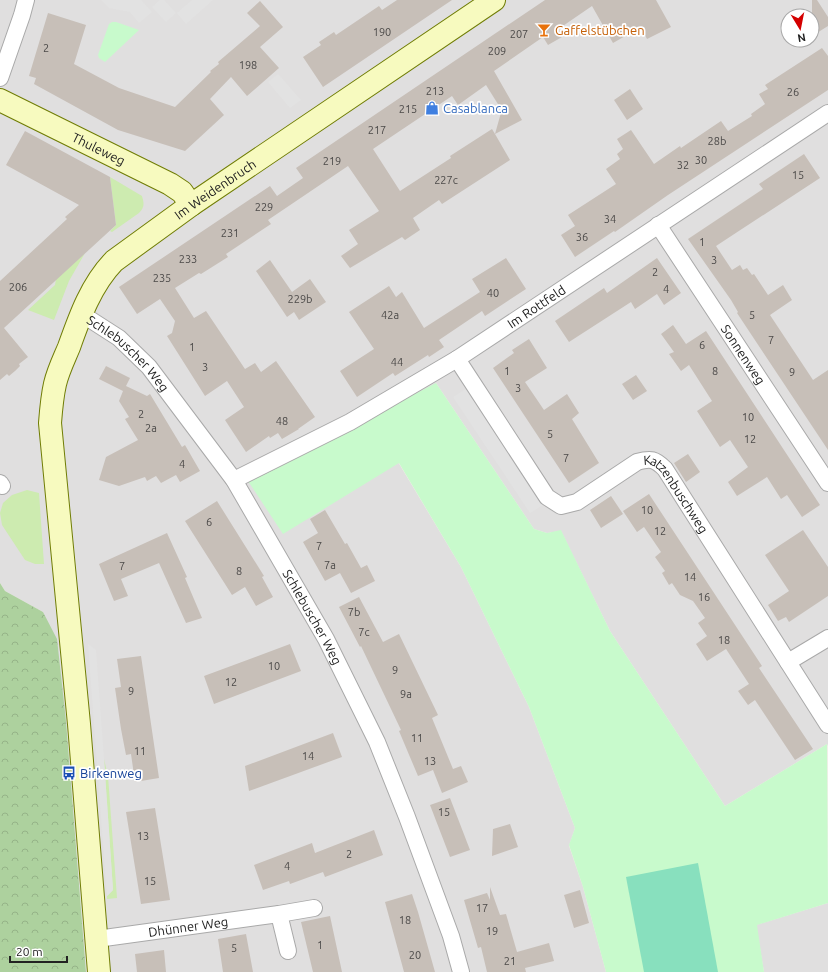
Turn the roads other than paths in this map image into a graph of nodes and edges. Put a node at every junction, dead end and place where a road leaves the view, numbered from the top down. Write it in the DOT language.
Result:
graph roads {
  1 [pos="26,0"];
  2 [pos="494,0"];
  3 [pos="0,78"];
  4 [pos="0,100"];
  5 [pos="828,113"];
  6 [pos="191,204"];
  7 [pos="658,225"];
  8 [pos="80,316"];
  9 [pos="457,360"];
  10 [pos="234,480"];
  11 [pos="828,483"];
  12 [pos="828,638"];
  13 [pos="788,662"];
  14 [pos="828,725"];
  15 [pos="314,908"];
  16 [pos="279,914"];
  17 [pos="97,939"];
  18 [pos="288,951"];
  19 [pos="99,972"];
  20 [pos="461,972"];
  1 -- 3 [label="street"];
  2 -- 6 [label="street, Im Weidenbruch"];
  4 -- 6 [label="street, Thuleweg"];
  5 -- 7 [label="street, Im Rottfeld"];
  6 -- 8 [label="street, Im Weidenbruch"];
  7 -- 9 [label="street, Im Rottfeld"];
  7 -- 11 [label="street, Sonnenweg"];
  8 -- 10 [label="street, Schlebuscher Weg"];
  8 -- 17 [label="street, Im Weidenbruch"];
  9 -- 10 [label="street, Im Rottfeld"];
  9 -- 13 [label="street, Katzenbuschweg"];
  10 -- 20 [label="street, Schlebuscher Weg"];
  12 -- 13 [label="street"];
  13 -- 14 [label="street, Katzenbuschweg"];
  15 -- 16 [label="street, Dhünner Weg"];
  16 -- 17 [label="street, Dhünner Weg"];
  16 -- 18 [label="street"];
  17 -- 19 [label="street"];
}
